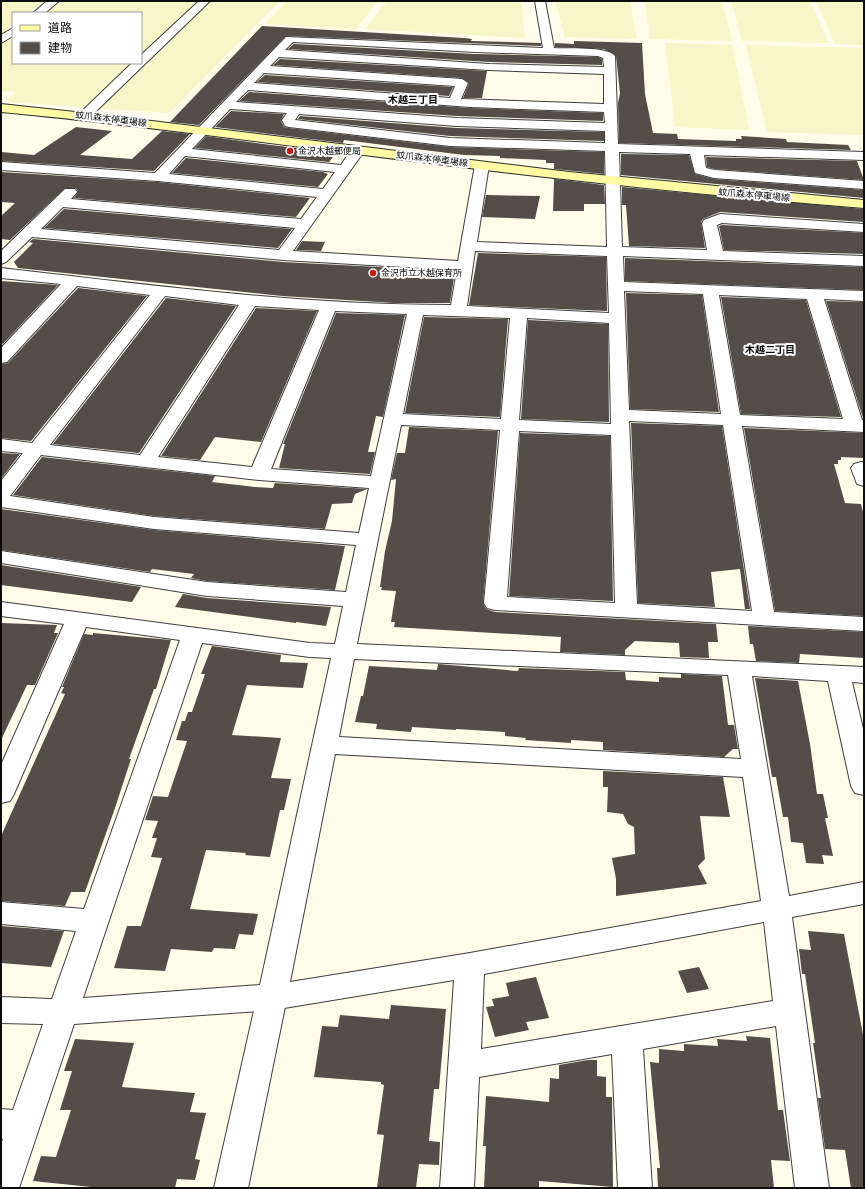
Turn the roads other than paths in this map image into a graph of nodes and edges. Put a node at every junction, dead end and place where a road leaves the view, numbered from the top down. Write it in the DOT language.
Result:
graph roads {
  1 [pos="54,1"];
  2 [pos="205,1"];
  3 [pos="540,1"];
  4 [pos="39,12"];
  5 [pos="12,32"];
  6 [pos="1,40"];
  7 [pos="475,49"];
  8 [pos="494,50"];
  9 [pos="549,51"];
  10 [pos="275,53"];
  11 [pos="142,60"];
  12 [pos="138,64"];
  13 [pos="469,65"];
  14 [pos="489,66"];
  15 [pos="260,69"];
  16 [pos="609,70"];
  17 [pos="244,86"];
  18 [pos="454,102"];
  19 [pos="470,103"];
  20 [pos="226,105"];
  21 [pos="1,108"];
  22 [pos="610,108"];
  23 [pos="296,110"];
  24 [pos="84,116"];
  25 [pos="462,122"];
  26 [pos="611,127"];
  27 [pos="203,130"];
  28 [pos="450,142"];
  29 [pos="612,148"];
  30 [pos="358,150"];
  31 [pos="696,150"];
  32 [pos="182,152"];
  33 [pos="863,157"];
  34 [pos="482,165"];
  35 [pos="7,166"];
  36 [pos="344,169"];
  37 [pos="90,173"];
  38 [pos="158,177"];
  39 [pos="1,178"];
  40 [pos="613,181"];
  41 [pos="864,185"];
  42 [pos="326,194"];
  43 [pos="60,202"];
  44 [pos="864,204"];
  45 [pos="305,224"];
  46 [pos="864,228"];
  47 [pos="28,232"];
  48 [pos="468,246"];
  49 [pos="615,253"];
  50 [pos="283,255"];
  51 [pos="716,255"];
  52 [pos="1,259"];
  53 [pos="864,261"];
  54 [pos="465,266"];
  55 [pos="1,273"];
  56 [pos="73,281"];
  57 [pos="616,286"];
  58 [pos="160,290"];
  59 [pos="710,290"];
  60 [pos="814,294"];
  61 [pos="864,296"];
  62 [pos="250,301"];
  63 [pos="329,306"];
  64 [pos="416,310"];
  65 [pos="458,310"];
  66 [pos="519,313"];
  67 [pos="617,318"];
  68 [pos="1,358"];
  69 [pos="393,419"];
  70 [pos="732,420"];
  71 [pos="620,422"];
  72 [pos="510,426"];
  73 [pos="859,426"];
  74 [pos="1,445"];
  75 [pos="36,450"];
  76 [pos="145,462"];
  77 [pos="864,468"];
  78 [pos="259,474"];
  79 [pos="864,480"];
  80 [pos="379,483"];
  81 [pos="1,494"];
  82 [pos="1,501"];
  83 [pos="368,540"];
  84 [pos="1,558"];
  85 [pos="355,600"];
  86 [pos="1,609"];
  87 [pos="626,610"];
  88 [pos="764,618"];
  89 [pos="78,619"];
  90 [pos="864,624"];
  91 [pos="193,635"];
  92 [pos="344,651"];
  93 [pos="739,668"];
  94 [pos="838,674"];
  95 [pos="864,675"];
  96 [pos="324,745"];
  97 [pos="755,769"];
  98 [pos="863,778"];
  99 [pos="1,794"];
  100 [pos="864,893"];
  101 [pos="777,910"];
  102 [pos="1,912"];
  103 [pos="94,921"];
  104 [pos="470,965"];
  105 [pos="272,997"];
  106 [pos="1,1010"];
  107 [pos="790,1011"];
  108 [pos="63,1012"];
  109 [pos="627,1039"];
  110 [pos="464,1066"];
  111 [pos="12,1125"];
  112 [pos="2,1188"];
  113 [pos="231,1188"];
  114 [pos="457,1188"];
  115 [pos="635,1188"];
  116 [pos="812,1188"];
  1 -- 4 [label="street"];
  2 -- 11 [label="street"];
  3 -- 9 [label="street"];
  5 -- 6 [label="street"];
  7 -- 8 [label="street"];
  7 -- 10 [label="street"];
  7 -- 13 [label="street"];
  8 -- 9 [label="street"];
  8 -- 14 [label="street"];
  9 -- 16 [label="street"];
  10 -- 13 [label="street"];
  10 -- 15 [label="street"];
  12 -- 24 [label="street"];
  13 -- 14 [label="street"];
  14 -- 16 [label="street"];
  15 -- 17 [label="street"];
  15 -- 18 [label="street"];
  16 -- 22 [label="street"];
  17 -- 18 [label="street"];
  17 -- 20 [label="street"];
  18 -- 19 [label="street"];
  19 -- 22 [label="street"];
  19 -- 25 [label="street"];
  20 -- 23 [label="street"];
  20 -- 27 [label="street"];
  21 -- 24 [label="main road, 蚊爪森本停車場線"];
  22 -- 26 [label="street"];
  23 -- 25 [label="street"];
  23 -- 28 [label="street"];
  24 -- 27 [label="main road, 蚊爪森本停車場線"];
  25 -- 26 [label="street"];
  25 -- 28 [label="street"];
  26 -- 29 [label="street"];
  27 -- 30 [label="main road, 蚊爪森本停車場線"];
  27 -- 32 [label="street"];
  28 -- 29 [label="street"];
  29 -- 31 [label="street"];
  29 -- 40 [label="street"];
  30 -- 34 [label="main road, 蚊爪森本停車場線"];
  30 -- 36 [label="street"];
  31 -- 33 [label="street"];
  31 -- 41 [label="street"];
  32 -- 36 [label="street"];
  32 -- 38 [label="street"];
  34 -- 40 [label="main road, 蚊爪森本停車場線"];
  34 -- 48 [label="street"];
  35 -- 37 [label="street"];
  35 -- 39 [label="street"];
  36 -- 42 [label="street"];
  37 -- 38 [label="street"];
  37 -- 43 [label="street"];
  38 -- 42 [label="street"];
  40 -- 44 [label="main road, 蚊爪森本停車場線"];
  40 -- 49 [label="street"];
  42 -- 45 [label="street"];
  43 -- 45 [label="street"];
  43 -- 47 [label="street"];
  45 -- 50 [label="street"];
  46 -- 51 [label="street"];
  47 -- 50 [label="street"];
  47 -- 52 [label="street"];
  48 -- 49 [label="street"];
  48 -- 54 [label="street"];
  49 -- 51 [label="street"];
  49 -- 57 [label="street"];
  50 -- 54 [label="street"];
  51 -- 53 [label="street"];
  54 -- 65 [label="street"];
  55 -- 56 [label="street"];
  56 -- 58 [label="street"];
  56 -- 68 [label="street"];
  57 -- 59 [label="street"];
  57 -- 67 [label="street"];
  58 -- 62 [label="street"];
  58 -- 75 [label="street"];
  59 -- 60 [label="street"];
  59 -- 70 [label="street"];
  60 -- 61 [label="street"];
  60 -- 73 [label="street"];
  62 -- 63 [label="street"];
  62 -- 76 [label="street"];
  63 -- 64 [label="street"];
  63 -- 78 [label="street"];
  64 -- 65 [label="street"];
  64 -- 69 [label="street"];
  65 -- 66 [label="street"];
  66 -- 67 [label="street"];
  66 -- 72 [label="street"];
  67 -- 71 [label="street"];
  69 -- 72 [label="street"];
  69 -- 80 [label="street"];
  70 -- 71 [label="street"];
  70 -- 73 [label="street"];
  70 -- 88 [label="street"];
  71 -- 72 [label="street"];
  71 -- 87 [label="street"];
  72 -- 87 [label="street"];
  74 -- 75 [label="street"];
  75 -- 76 [label="street"];
  75 -- 81 [label="street"];
  76 -- 78 [label="street"];
  77 -- 79 [label="street"];
  78 -- 80 [label="street"];
  80 -- 83 [label="street"];
  82 -- 83 [label="street"];
  83 -- 85 [label="street"];
  84 -- 85 [label="street"];
  85 -- 92 [label="street"];
  86 -- 89 [label="street"];
  87 -- 88 [label="street"];
  88 -- 90 [label="street"];
  89 -- 91 [label="street"];
  89 -- 99 [label="street"];
  91 -- 92 [label="street"];
  91 -- 103 [label="street"];
  92 -- 93 [label="street"];
  92 -- 96 [label="street"];
  93 -- 94 [label="street"];
  93 -- 97 [label="street"];
  94 -- 95 [label="street"];
  94 -- 98 [label="street"];
  96 -- 97 [label="street"];
  96 -- 105 [label="street"];
  97 -- 101 [label="street"];
  100 -- 101 [label="street"];
  101 -- 104 [label="street"];
  101 -- 107 [label="street"];
  102 -- 103 [label="street"];
  103 -- 108 [label="street"];
  104 -- 105 [label="street"];
  104 -- 110 [label="street"];
  105 -- 108 [label="street"];
  105 -- 113 [label="street"];
  106 -- 108 [label="street"];
  107 -- 109 [label="street"];
  107 -- 116 [label="street"];
  108 -- 111 [label="street"];
  109 -- 110 [label="street"];
  109 -- 115 [label="street"];
  110 -- 114 [label="street"];
  111 -- 112 [label="street"];
}
